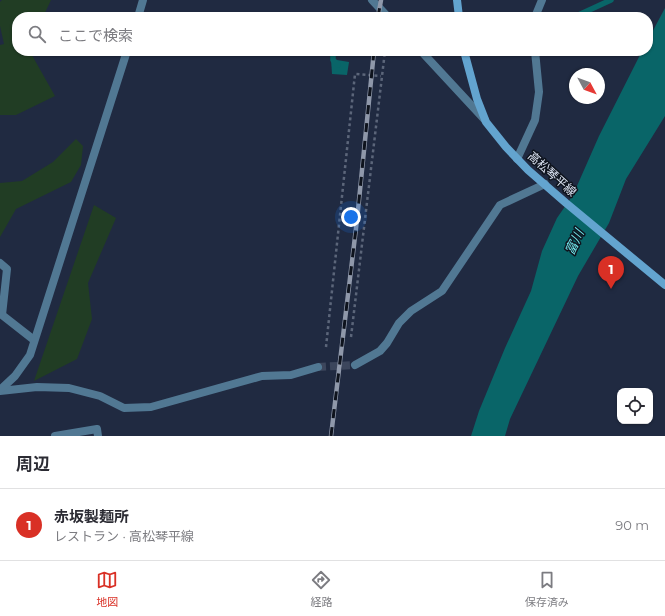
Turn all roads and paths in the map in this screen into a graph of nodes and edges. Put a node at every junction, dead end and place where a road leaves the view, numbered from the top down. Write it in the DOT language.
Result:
graph roads {
  1 [pos="143,0"];
  2 [pos="372,0"];
  3 [pos="457,0"];
  4 [pos="542,0"];
  5 [pos="139,12"];
  6 [pos="383,12"];
  7 [pos="458,12"];
  8 [pos="537,12"];
  9 [pos="125,56"];
  10 [pos="384,56"];
  11 [pos="426,56"];
  12 [pos="465,56"];
  13 [pos="535,56"];
  14 [pos="381,76"];
  15 [pos="486,122"];
  16 [pos="517,159"];
  17 [pos="545,184"];
  18 [pos="0,263"];
  19 [pos="665,286"];
  20 [pos="351,337"];
  21 [pos="34,340"];
  22 [pos="326,347"];
  23 [pos="355,365"];
  24 [pos="318,367"];
  25 [pos="0,390"];
  26 [pos="55,436"];
  27 [pos="98,436"];
  1 -- 5 [label="street"];
  2 -- 6 [label="street"];
  3 -- 7 [label="main road"];
  4 -- 8 [label="street"];
  9 -- 21 [label="street"];
  10 -- 14 [label="path"];
  11 -- 15 [label="street"];
  12 -- 15 [label="main road, 高松琴平線"];
  13 -- 16 [label="street"];
  14 -- 20 [label="path"];
  14 -- 22 [label="path"];
  15 -- 16 [label="main road, 高松琴平線"];
  16 -- 17 [label="main road, 高松琴平線"];
  17 -- 19 [label="main road, 高松琴平線"];
  17 -- 23 [label="street"];
  18 -- 21 [label="street"];
  21 -- 25 [label="street"];
  24 -- 25 [label="street"];
  26 -- 27 [label="street"];
}
